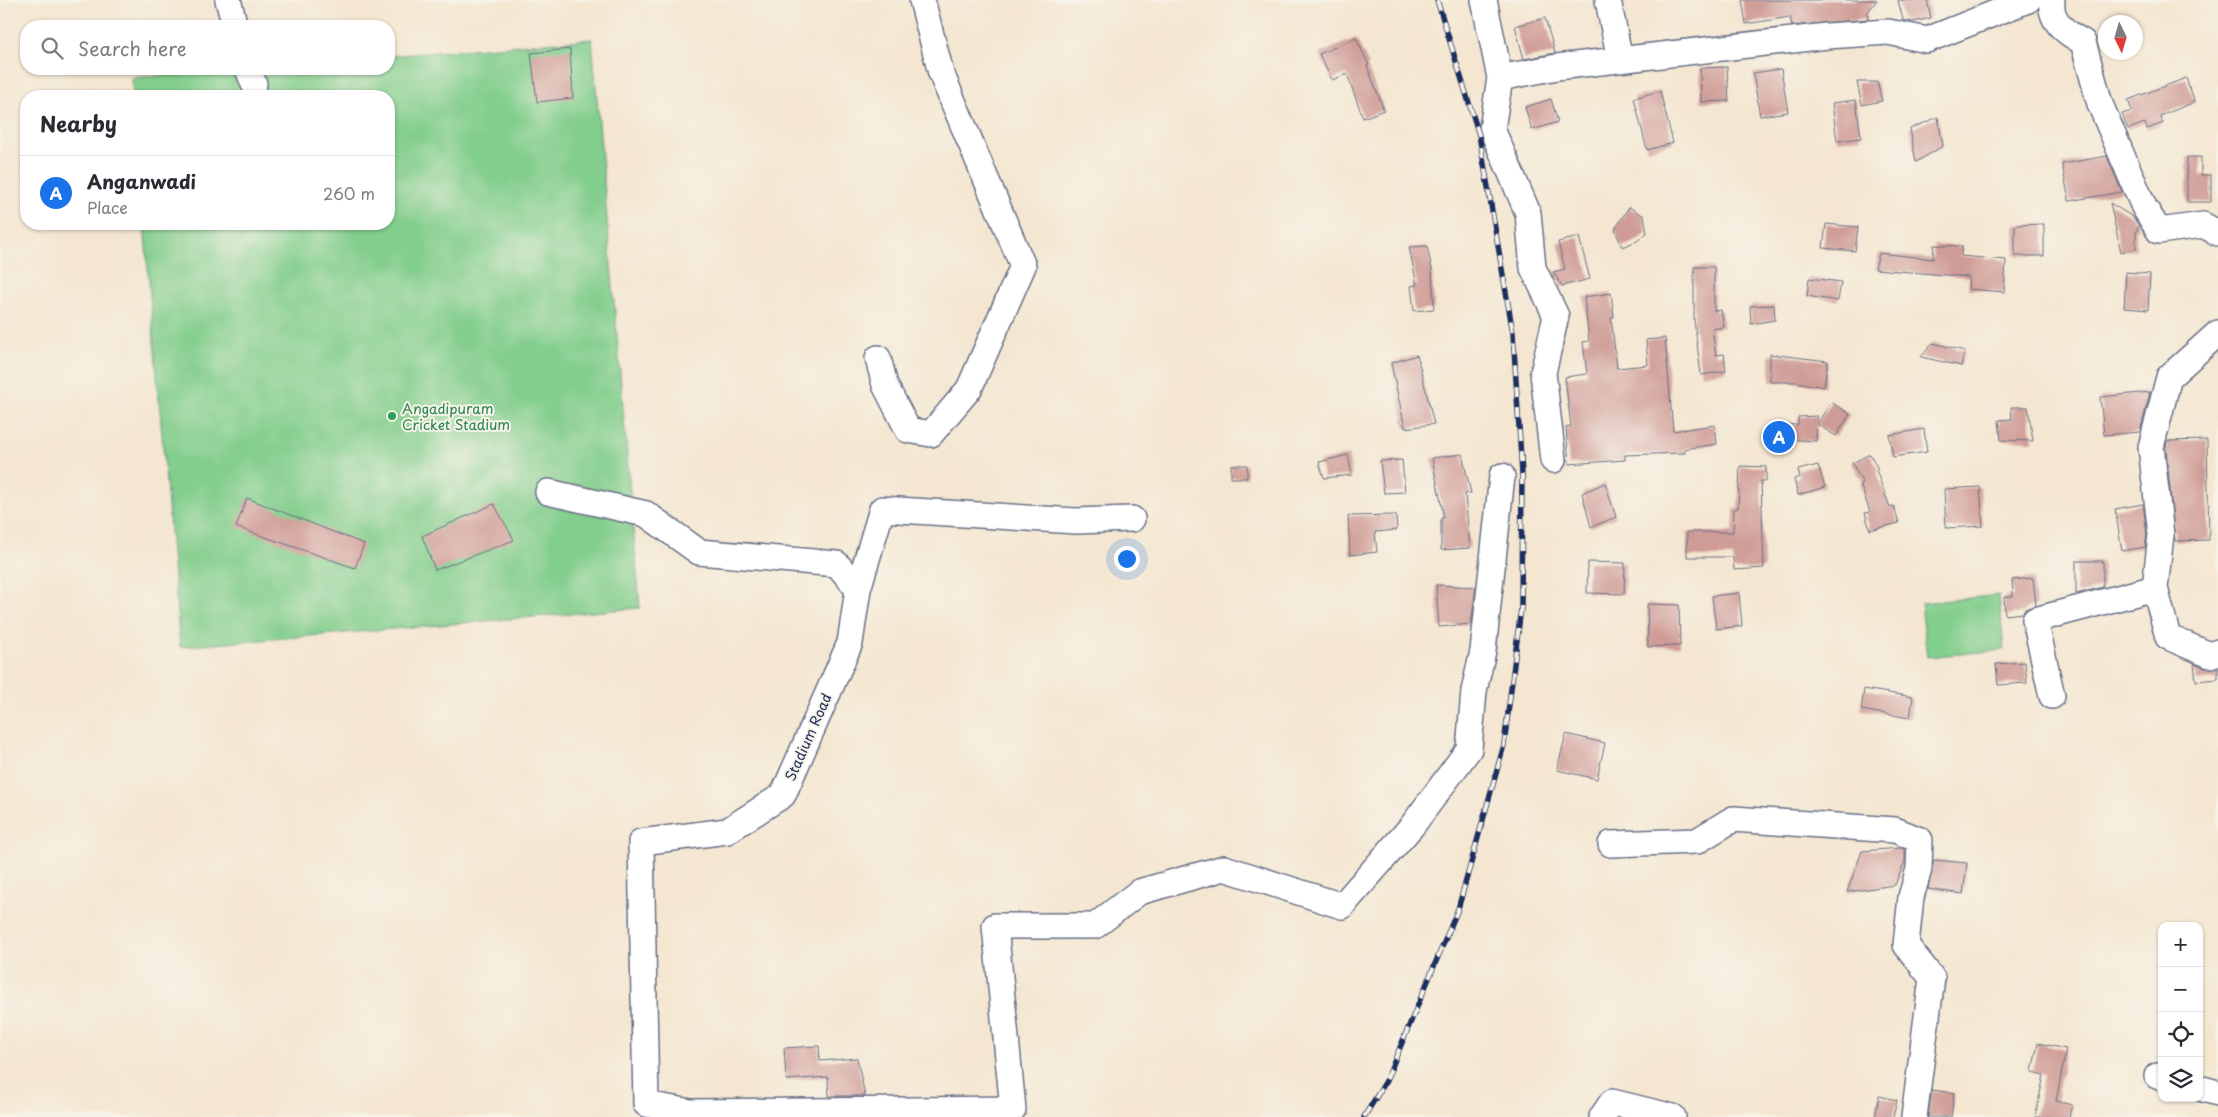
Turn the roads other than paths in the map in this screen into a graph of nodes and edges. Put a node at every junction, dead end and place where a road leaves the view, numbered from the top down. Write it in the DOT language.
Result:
graph roads {
  1 [pos="228,0"];
  2 [pos="922,0"];
  3 [pos="1484,0"];
  4 [pos="1608,0"];
  5 [pos="2028,0"];
  6 [pos="2052,0"];
  7 [pos="233,20"];
  8 [pos="1620,60"];
  9 [pos="1500,78"];
  10 [pos="2218,233"];
  11 [pos="2218,332"];
  12 [pos="878,358"];
  13 [pos="1552,460"];
  14 [pos="1502,476"];
  15 [pos="548,492"];
  16 [pos="1132,519"];
  17 [pos="2154,588"];
  18 [pos="858,589"];
  19 [pos="2218,652"];
  20 [pos="2052,696"];
  21 [pos="1611,844"];
  22 [pos="2203,1089"];
  23 [pos="2218,1093"];
  24 [pos="691,1114"];
  25 [pos="1602,1117"];
  26 [pos="1673,1117"];
  27 [pos="1914,1117"];
  1 -- 7 [label="street"];
  2 -- 12 [label="street"];
  3 -- 9 [label="street"];
  4 -- 8 [label="street"];
  5 -- 8 [label="street"];
  6 -- 10 [label="street"];
  8 -- 9 [label="street"];
  9 -- 13 [label="street"];
  11 -- 17 [label="street"];
  14 -- 24 [label="street"];
  15 -- 18 [label="street"];
  16 -- 18 [label="street"];
  17 -- 19 [label="street"];
  17 -- 20 [label="street"];
  18 -- 24 [label="street, Stadium Road"];
  21 -- 27 [label="street"];
  22 -- 23 [label="street"];
  25 -- 26 [label="street"];
}
